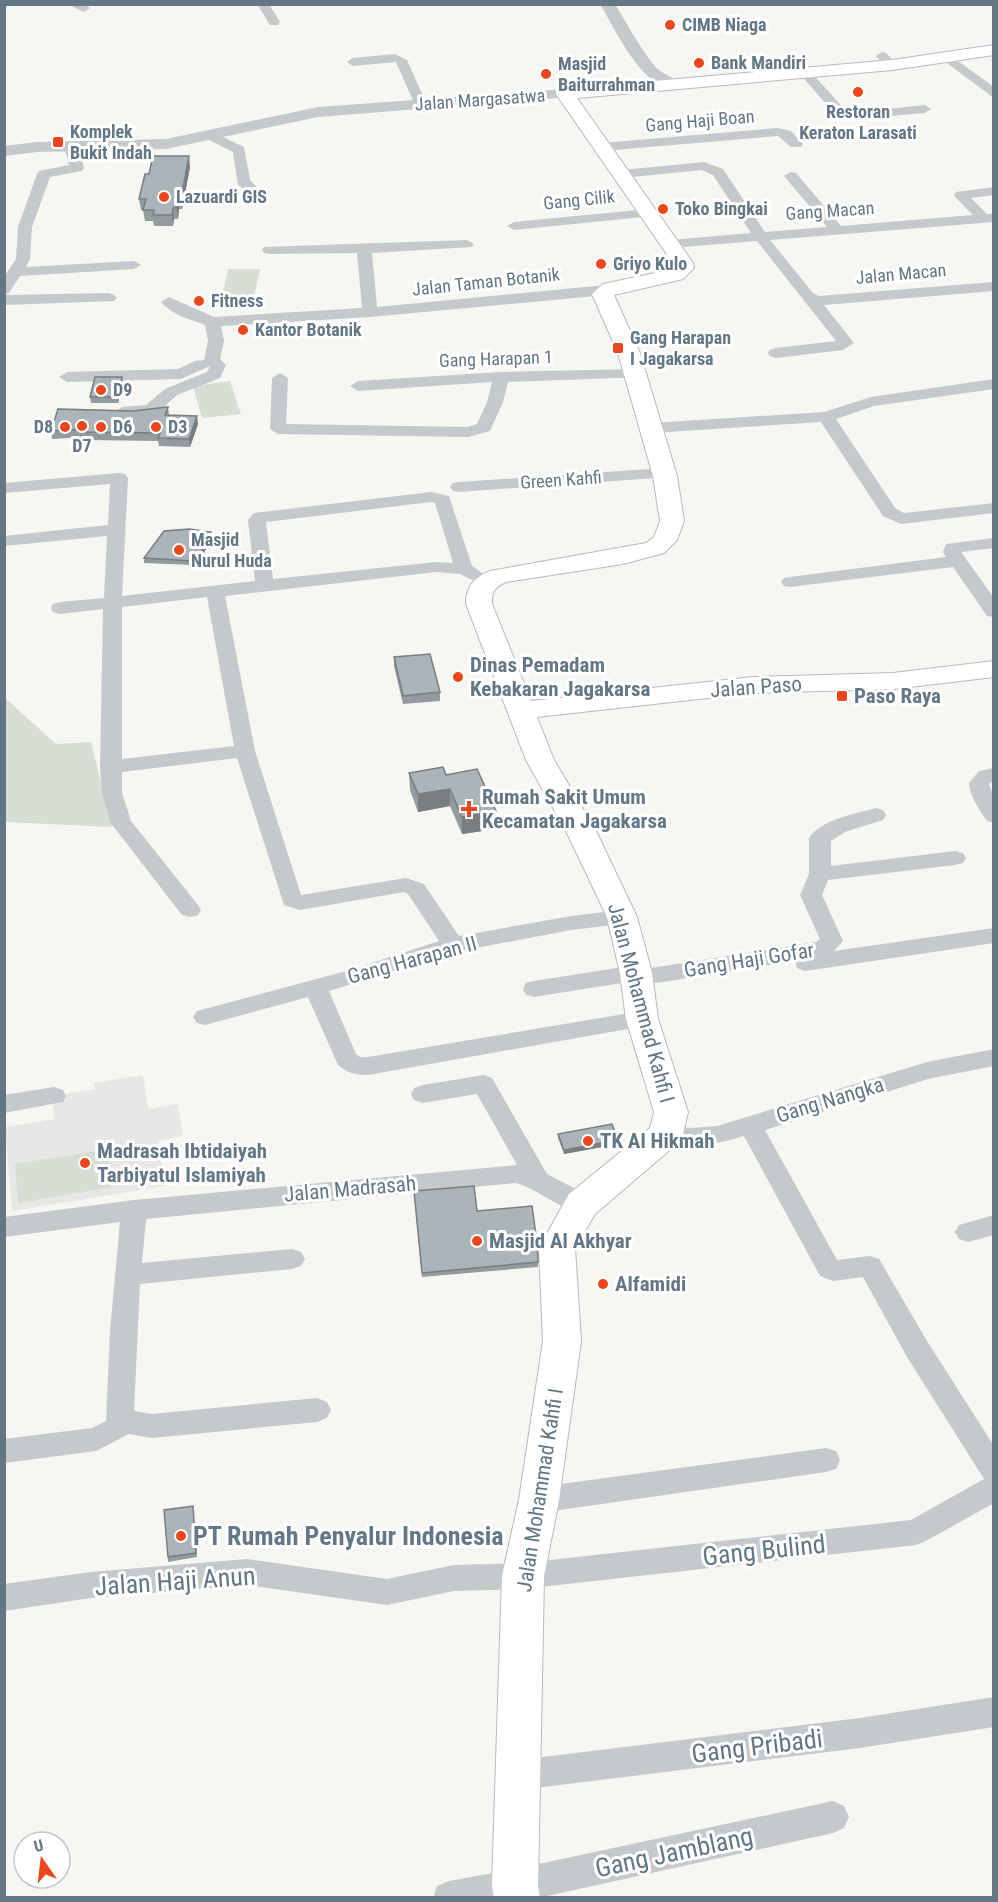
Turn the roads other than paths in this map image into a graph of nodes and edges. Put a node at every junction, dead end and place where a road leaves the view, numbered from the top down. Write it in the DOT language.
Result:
graph roads {
  1 [pos="263,4"];
  2 [pos="597,4"];
  3 [pos="607,4"];
  4 [pos="274,22"];
  5 [pos="993,50"];
  6 [pos="948,58"];
  7 [pos="353,62"];
  8 [pos="806,74"];
  9 [pos="672,84"];
  10 [pos="637,87"];
  11 [pos="565,94"];
  12 [pos="993,94"];
  13 [pos="421,105"];
  14 [pos="925,109"];
  15 [pos="210,135"];
  16 [pos="796,144"];
  17 [pos="71,146"];
  18 [pos="602,147"];
  19 [pos="4,151"];
  20 [pos="622,174"];
  21 [pos="791,176"];
  22 [pos="249,186"];
  23 [pos="991,191"];
  24 [pos="652,219"];
  25 [pos="989,219"];
  26 [pos="514,226"];
  27 [pos="837,230"];
  28 [pos="760,237"];
  29 [pos="527,238"];
  30 [pos="467,244"];
  31 [pos="670,244"];
  32 [pos="364,249"];
  33 [pos="269,250"];
  34 [pos="134,265"];
  35 [pos="15,272"];
  36 [pos="993,285"];
  37 [pos="4,290"];
  38 [pos="606,290"];
  39 [pos="109,298"];
  40 [pos="812,299"];
  41 [pos="4,300"];
  42 [pos="169,303"];
  43 [pos="370,312"];
  44 [pos="212,322"];
  45 [pos="776,353"];
  46 [pos="212,360"];
  47 [pos="636,374"];
  48 [pos="67,377"];
  49 [pos="501,377"];
  50 [pos="280,378"];
  51 [pos="993,384"];
  52 [pos="358,386"];
  53 [pos="101,411"];
  54 [pos="826,417"];
  55 [pos="652,428"];
  56 [pos="664,473"];
  57 [pos="459,487"];
  58 [pos="4,488"];
  59 [pos="993,508"];
  60 [pos="116,530"];
  61 [pos="4,541"];
  62 [pos="993,543"];
  63 [pos="958,561"];
  64 [pos="464,569"];
  65 [pos="486,582"];
  66 [pos="790,582"];
  67 [pos="265,585"];
  68 [pos="215,590"];
  69 [pos="114,602"];
  70 [pos="60,608"];
  71 [pos="993,612"];
  72 [pos="993,669"];
  73 [pos="519,711"];
  74 [pos="245,750"];
  75 [pos="110,767"];
  76 [pos="993,774"];
  77 [pos="876,815"];
  78 [pos="993,816"];
  79 [pos="955,858"];
  80 [pos="820,874"];
  81 [pos="190,910"];
  82 [pos="621,917"];
  83 [pos="993,935"];
  84 [pos="453,945"];
  85 [pos="315,986"];
  86 [pos="534,989"];
  87 [pos="638,989"];
  88 [pos="205,1017"];
  89 [pos="993,1058"];
  90 [pos="423,1094"];
  91 [pos="54,1096"];
  92 [pos="4,1104"];
  93 [pos="750,1125"];
  94 [pos="666,1134"];
  95 [pos="538,1180"];
  96 [pos="582,1204"];
  97 [pos="134,1210"];
  98 [pos="993,1225"];
  99 [pos="4,1227"];
  100 [pos="968,1232"];
  101 [pos="292,1259"];
  102 [pos="129,1275"];
  103 [pos="317,1410"];
  104 [pos="120,1421"];
  105 [pos="5,1451"];
  106 [pos="826,1460"];
  107 [pos="993,1471"];
  108 [pos="993,1488"];
  109 [pos="539,1500"];
  110 [pos="523,1576"];
  111 [pos="4,1598"];
  112 [pos="993,1712"];
  113 [pos="519,1776"];
  114 [pos="833,1817"];
  115 [pos="516,1892"];
  116 [pos="449,1898"];
  1 -- 4 [label="street"];
  2 -- 10 [label="street"];
  3 -- 9 [label="street"];
  5 -- 6 [label="main road, Jalan Margasatwa"];
  6 -- 8 [label="main road, Jalan Margasatwa"];
  6 -- 12 [label="street"];
  7 -- 13 [label="street"];
  8 -- 9 [label="main road, Jalan Margasatwa"];
  8 -- 14 [label="street"];
  9 -- 10 [label="main road, Jalan Margasatwa"];
  10 -- 11 [label="main road, Jalan Margasatwa"];
  11 -- 13 [label="street, Jalan Margasatwa"];
  11 -- 18 [label="main road"];
  13 -- 15 [label="street, Jalan Margasatwa"];
  15 -- 17 [label="street, Jalan Margasatwa"];
  15 -- 22 [label="street"];
  16 -- 18 [label="street, Gang Haji Boan"];
  17 -- 19 [label="street, Jalan Margasatwa"];
  17 -- 35 [label="street"];
  18 -- 20 [label="main road"];
  20 -- 24 [label="main road"];
  20 -- 28 [label="street"];
  21 -- 27 [label="street"];
  23 -- 25 [label="street"];
  24 -- 26 [label="street, Gang Cilik"];
  24 -- 29 [label="street"];
  24 -- 31 [label="main road"];
  25 -- 27 [label="street, Gang Macan"];
  27 -- 28 [label="street, Gang Macan"];
  28 -- 31 [label="street, Gang Macan"];
  28 -- 40 [label="street"];
  30 -- 32 [label="street, Jalan Taman Botanik"];
  31 -- 38 [label="main road"];
  32 -- 33 [label="street, Jalan Taman Botanik"];
  32 -- 43 [label="street"];
  34 -- 35 [label="street"];
  35 -- 37 [label="street"];
  36 -- 40 [label="street, Jalan Macan"];
  38 -- 43 [label="street, Jalan Taman Botanik"];
  38 -- 47 [label="main road"];
  39 -- 41 [label="street"];
  40 -- 45 [label="street"];
  42 -- 44 [label="street, Jalan Taman Botanik"];
  43 -- 44 [label="street, Jalan Taman Botanik"];
  44 -- 46 [label="street"];
  46 -- 48 [label="street"];
  46 -- 53 [label="street"];
  47 -- 49 [label="street, Gang Harapan 1"];
  47 -- 55 [label="main road"];
  49 -- 50 [label="street"];
  49 -- 52 [label="street, Gang Harapan 1"];
  51 -- 54 [label="street"];
  54 -- 55 [label="street"];
  54 -- 59 [label="street"];
  55 -- 56 [label="main road"];
  56 -- 57 [label="street, Green Kahfi"];
  56 -- 65 [label="main road"];
  58 -- 60 [label="street"];
  60 -- 61 [label="street"];
  60 -- 69 [label="street"];
  62 -- 63 [label="street"];
  63 -- 66 [label="street"];
  63 -- 71 [label="street"];
  64 -- 65 [label="street"];
  64 -- 67 [label="street"];
  64 -- 67 [label="street"];
  65 -- 73 [label="main road, Jalan Mohammad Kahfi I"];
  67 -- 68 [label="street"];
  68 -- 69 [label="street"];
  68 -- 74 [label="street"];
  69 -- 70 [label="street"];
  69 -- 75 [label="street"];
  72 -- 73 [label="main road, Jalan Paso"];
  73 -- 82 [label="main road, Jalan Mohammad Kahfi I"];
  74 -- 75 [label="street"];
  74 -- 84 [label="street"];
  75 -- 81 [label="street"];
  76 -- 78 [label="street"];
  77 -- 80 [label="street, Gang Haji Gofar"];
  79 -- 80 [label="street"];
  80 -- 87 [label="street, Gang Haji Gofar"];
  82 -- 84 [label="street, Gang Harapan II"];
  82 -- 87 [label="main road, Jalan Mohammad Kahfi I"];
  83 -- 87 [label="street"];
  84 -- 85 [label="street, Gang Harapan II"];
  85 -- 87 [label="street"];
  85 -- 88 [label="street, Gang Harapan II"];
  86 -- 87 [label="street"];
  87 -- 94 [label="main road, Jalan Mohammad Kahfi I"];
  89 -- 93 [label="street, Gang Nangka"];
  90 -- 95 [label="street"];
  91 -- 92 [label="street"];
  93 -- 94 [label="street, Gang Nangka"];
  93 -- 107 [label="street"];
  94 -- 96 [label="main road, Jalan Mohammad Kahfi I"];
  95 -- 96 [label="street, Jalan Madrasah"];
  95 -- 97 [label="street, Jalan Madrasah"];
  96 -- 109 [label="main road, Jalan Mohammad Kahfi I"];
  97 -- 99 [label="street, Jalan Madrasah"];
  97 -- 102 [label="street"];
  98 -- 100 [label="street"];
  101 -- 102 [label="street"];
  102 -- 104 [label="street"];
  103 -- 104 [label="street"];
  104 -- 105 [label="street"];
  106 -- 109 [label="street"];
  108 -- 110 [label="street, Gang Bulind"];
  109 -- 110 [label="main road, Jalan Mohammad Kahfi I"];
  110 -- 111 [label="street, Jalan Haji Anun"];
  110 -- 113 [label="main road, Jalan Mohammad Kahfi I"];
  112 -- 113 [label="street, Gang Pribadi"];
  113 -- 115 [label="main road, Jalan Mohammad Kahfi I"];
  114 -- 115 [label="street, Gang Jamblang"];
  115 -- 116 [label="street, Gang Jamblang"];
}
